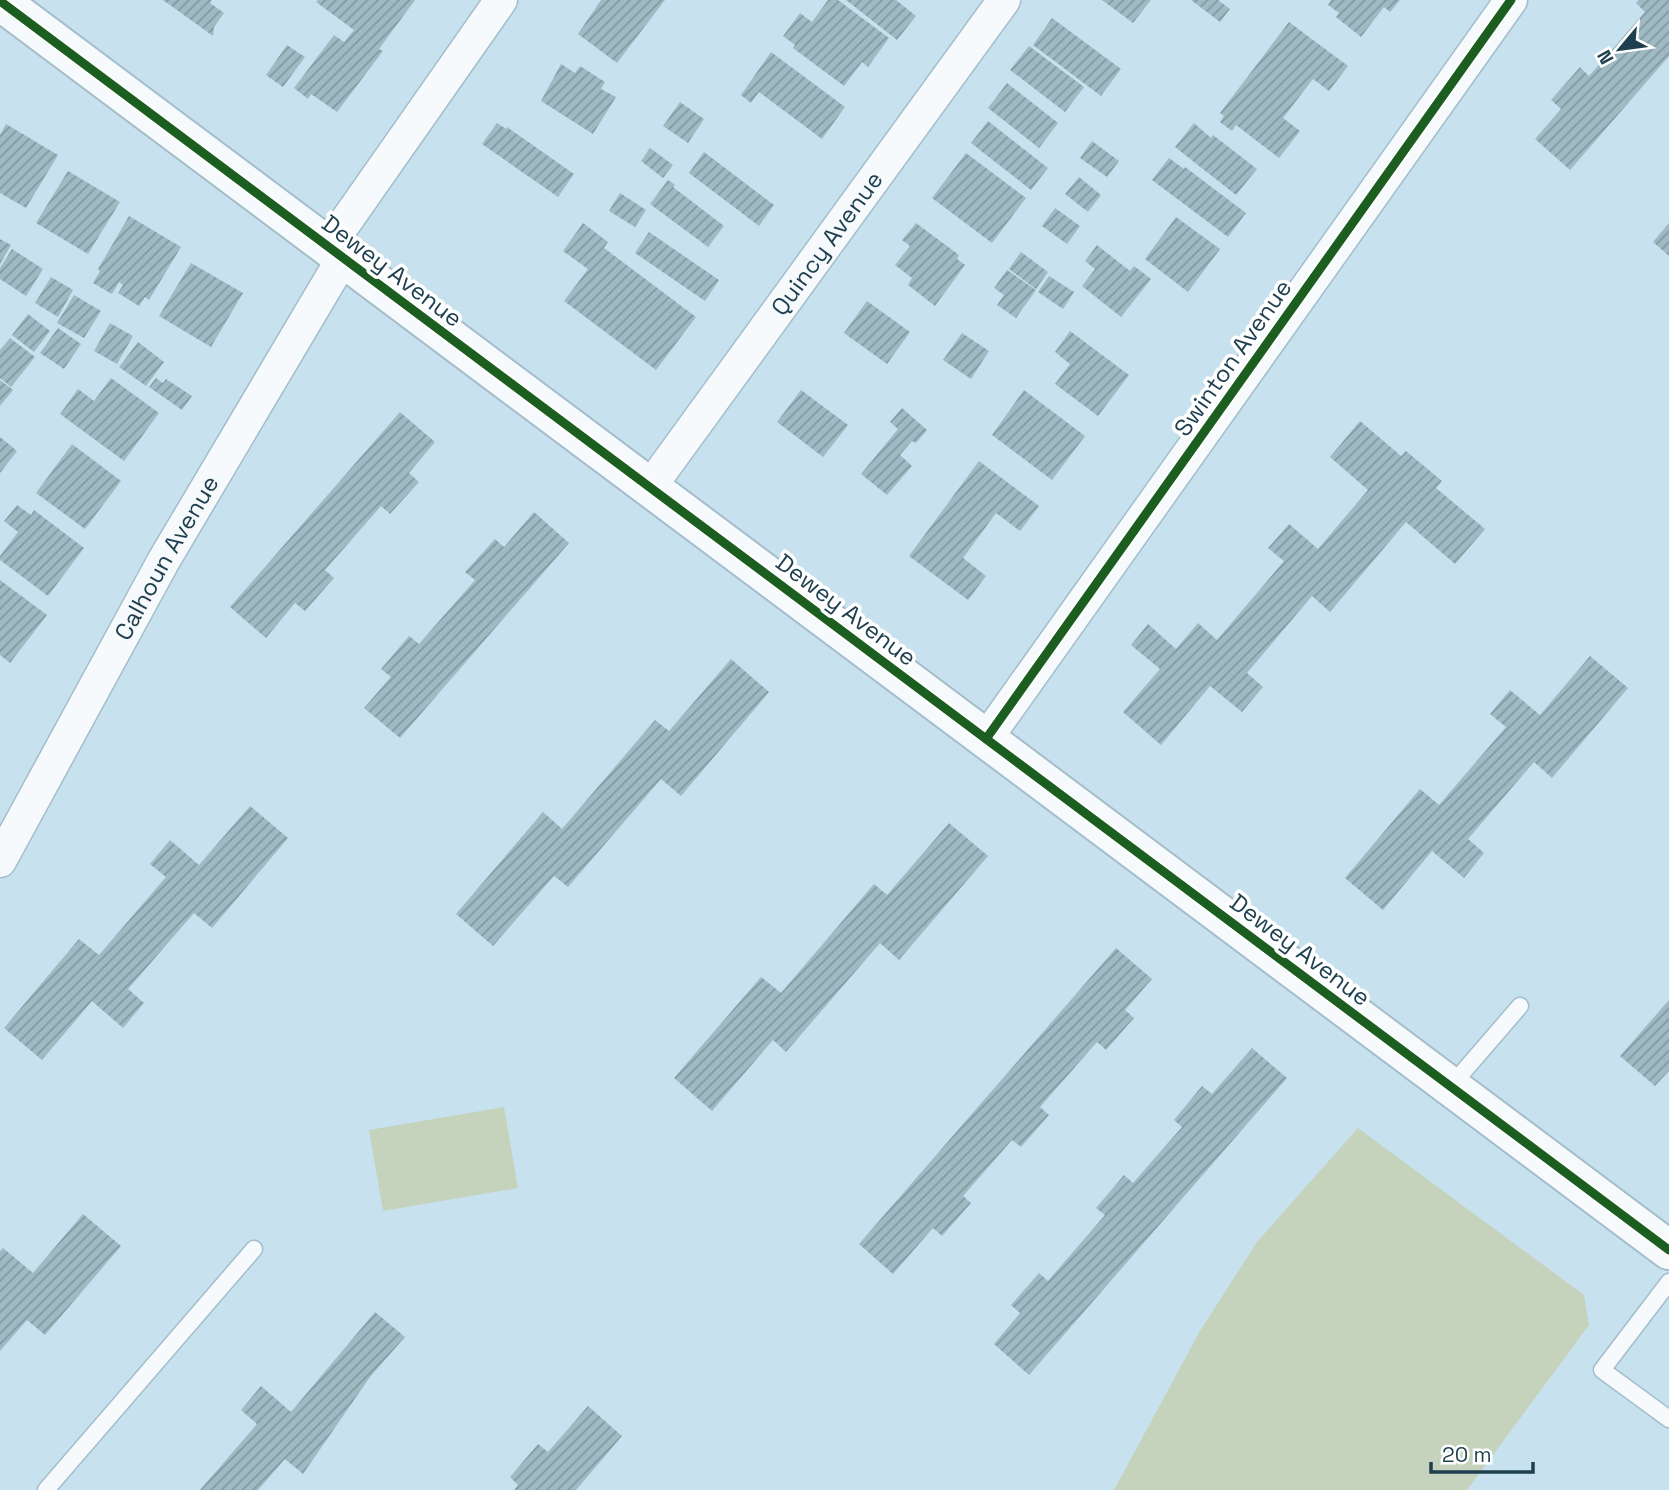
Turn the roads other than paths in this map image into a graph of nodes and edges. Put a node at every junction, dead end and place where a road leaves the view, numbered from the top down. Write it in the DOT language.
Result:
graph roads {
  1 [pos="501,0"];
  2 [pos="1004,0"];
  3 [pos="1511,0"];
  4 [pos="7,10"];
  5 [pos="336,252"];
  6 [pos="650,487"];
  7 [pos="986,739"];
  8 [pos="0,861"];
  9 [pos="1520,1006"];
  10 [pos="1451,1086"];
  11 [pos="254,1249"];
  12 [pos="1669,1250"];
  13 [pos="1669,1282"];
  14 [pos="1669,1419"];
  15 [pos="46,1490"];
  1 -- 5 [label="street, Calhoun Avenue"];
  2 -- 6 [label="street, Quincy Avenue"];
  3 -- 7 [label="street, Swinton Avenue"];
  4 -- 5 [label="street, Dewey Avenue"];
  5 -- 6 [label="street, Dewey Avenue"];
  5 -- 8 [label="street, Calhoun Avenue"];
  6 -- 7 [label="street, Dewey Avenue"];
  7 -- 10 [label="street, Dewey Avenue"];
  9 -- 10 [label="lane"];
  10 -- 12 [label="street, Dewey Avenue"];
  11 -- 15 [label="lane"];
  13 -- 14 [label="lane"];
}
